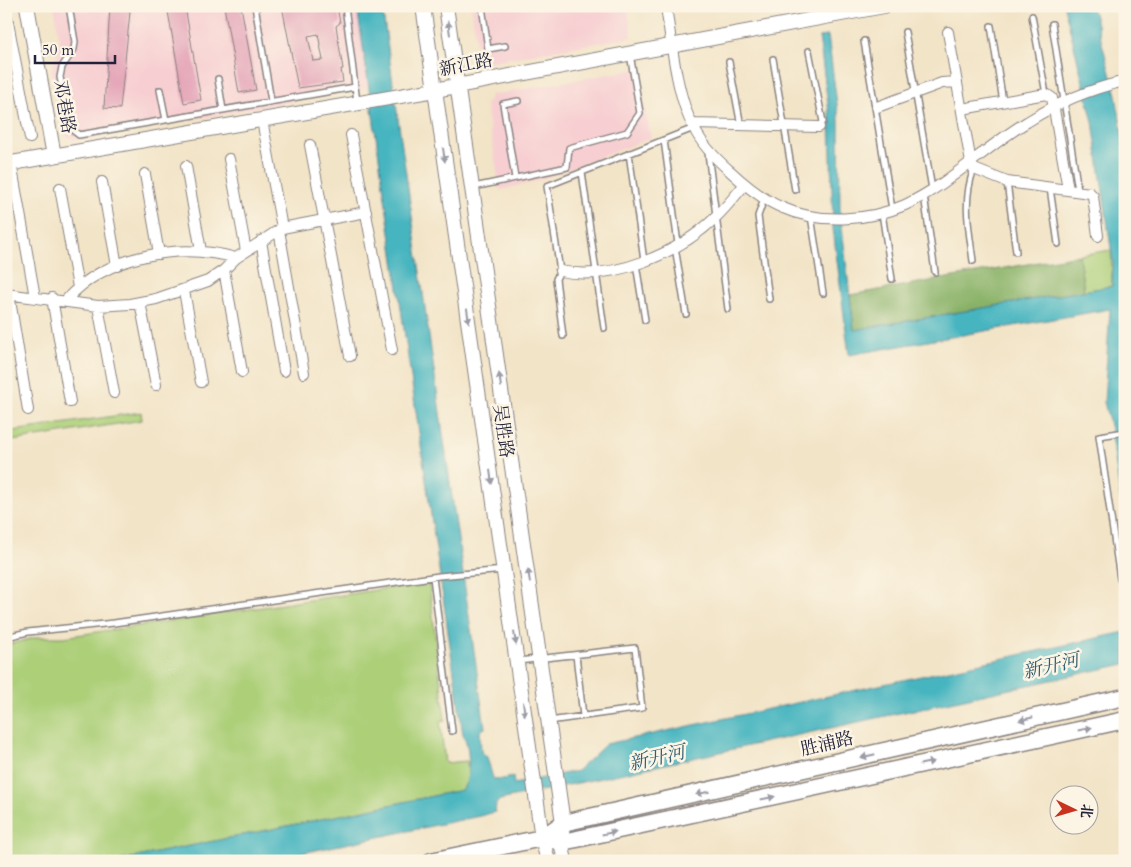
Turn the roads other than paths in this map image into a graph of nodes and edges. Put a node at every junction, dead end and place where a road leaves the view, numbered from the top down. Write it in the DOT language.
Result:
graph roads {
  1 [pos="27,6"];
  2 [pos="69,6"];
  3 [pos="255,6"];
  4 [pos="345,6"];
  5 [pos="423,6"];
  6 [pos="446,6"];
  7 [pos="482,6"];
  8 [pos="666,6"];
  9 [pos="884,6"];
  10 [pos="6,12"];
  11 [pos="1032,16"];
  12 [pos="1052,24"];
  13 [pos="991,26"];
  14 [pos="905,32"];
  15 [pos="948,32"];
  16 [pos="864,42"];
  17 [pos="505,46"];
  18 [pos="672,46"];
  19 [pos="451,48"];
  20 [pos="809,51"];
  21 [pos="430,52"];
  22 [pos="630,53"];
  23 [pos="773,59"];
  24 [pos="729,62"];
  25 [pos="218,79"];
  26 [pos="957,82"];
  27 [pos="1121,82"];
  28 [pos="456,85"];
  29 [pos="356,87"];
  30 [pos="160,90"];
  31 [pos="435,90"];
  32 [pos="916,92"];
  33 [pos="1046,94"];
  34 [pos="1065,100"];
  35 [pos="271,101"];
  36 [pos="518,101"];
  37 [pos="362,102"];
  38 [pos="1004,102"];
  39 [pos="1055,106"];
  40 [pos="877,107"];
  41 [pos="962,109"];
  42 [pos="223,110"];
  43 [pos="461,119"];
  44 [pos="166,120"];
  45 [pos="262,120"];
  46 [pos="440,123"];
  47 [pos="693,126"];
  48 [pos="786,126"];
  49 [pos="742,127"];
  50 [pos="819,127"];
  51 [pos="351,135"];
  52 [pos="30,138"];
  53 [pos="664,140"];
  54 [pos="310,145"];
  55 [pos="708,149"];
  56 [pos="629,153"];
  57 [pos="54,156"];
  58 [pos="229,159"];
  59 [pos="9,164"];
  60 [pos="186,166"];
  61 [pos="972,166"];
  62 [pos="582,172"];
  63 [pos="145,174"];
  64 [pos="515,178"];
  65 [pos="102,182"];
  66 [pos="1007,182"];
  67 [pos="745,184"];
  68 [pos="60,188"];
  69 [pos="471,188"];
  70 [pos="1050,188"];
  71 [pos="795,190"];
  72 [pos="1072,190"];
  73 [pos="928,192"];
  74 [pos="764,199"];
  75 [pos="892,209"];
  76 [pos="366,212"];
  77 [pos="882,213"];
  78 [pos="811,215"];
  79 [pos="716,217"];
  80 [pos="324,220"];
  81 [pos="280,229"];
  82 [pos="1098,236"];
  83 [pos="261,241"];
  84 [pos="1058,244"];
  85 [pos="676,246"];
  86 [pos="202,251"];
  87 [pos="246,251"];
  88 [pos="1016,252"];
  89 [pos="159,254"];
  90 [pos="236,258"];
  91 [pos="973,261"];
  92 [pos="640,263"];
  93 [pos="117,266"];
  94 [pos="224,270"];
  95 [pos="560,271"];
  96 [pos="935,272"];
  97 [pos="595,273"];
  98 [pos="892,279"];
  99 [pos="78,287"];
  100 [pos="184,291"];
  101 [pos="823,293"];
  102 [pos="8,294"];
  103 [pos="34,296"];
  104 [pos="52,298"];
  105 [pos="769,299"];
  106 [pos="66,300"];
  107 [pos="140,302"];
  108 [pos="98,306"];
  109 [pos="728,309"];
  110 [pos="686,314"];
  111 [pos="645,320"];
  112 [pos="604,328"];
  113 [pos="563,336"];
  114 [pos="392,350"];
  115 [pos="350,356"];
  116 [pos="284,371"];
  117 [pos="242,372"];
  118 [pos="304,372"];
  119 [pos="201,382"];
  120 [pos="156,385"];
  121 [pos="114,393"];
  122 [pos="70,402"];
  123 [pos="28,410"];
  124 [pos="1125,432"];
  125 [pos="504,570"];
  126 [pos="436,576"];
  127 [pos="1120,579"];
  128 [pos="6,637"];
  129 [pos="576,654"];
  130 [pos="541,658"];
  131 [pos="518,661"];
  132 [pos="1125,697"];
  133 [pos="582,716"];
  134 [pos="1125,720"];
  135 [pos="548,721"];
  136 [pos="452,731"];
  137 [pos="563,823"];
  138 [pos="542,838"];
  139 [pos="561,842"];
  140 [pos="430,861"];
  141 [pos="548,861"];
  142 [pos="565,861"];
  1 -- 57 [label="main road, 邓巷路"];
  2 -- 44 [label="lane"];
  3 -- 35 [label="lane"];
  4 -- 29 [label="lane"];
  5 -- 21 [label="main road, 吴胜路"];
  19 -- 6 [label="main road, 吴胜路, one-way"];
  7 -- 17 [label="lane"];
  8 -- 18 [label="street"];
  9 -- 18 [label="main road, 新江路"];
  10 -- 52 [label="street"];
  11 -- 33 [label="lane"];
  12 -- 34 [label="lane"];
  13 -- 38 [label="lane"];
  14 -- 32 [label="lane"];
  15 -- 26 [label="street"];
  16 -- 40 [label="lane"];
  18 -- 22 [label="main road, 新江路"];
  18 -- 47 [label="street"];
  19 -- 21 [label="main road"];
  19 -- 28 [label="main road, 吴胜路"];
  20 -- 50 [label="lane"];
  21 -- 31 [label="main road, 吴胜路"];
  22 -- 28 [label="main road, 新江路"];
  22 -- 64 [label="lane"];
  23 -- 48 [label="lane"];
  24 -- 49 [label="lane"];
  25 -- 42 [label="lane"];
  26 -- 32 [label="street"];
  26 -- 41 [label="street"];
  27 -- 34 [label="street"];
  28 -- 31 [label="main road, 新江路"];
  28 -- 43 [label="main road, 吴胜路"];
  29 -- 35 [label="lane"];
  29 -- 37 [label="lane"];
  30 -- 44 [label="lane"];
  31 -- 37 [label="main road, 新江路"];
  31 -- 46 [label="main road, 吴胜路"];
  32 -- 40 [label="street"];
  32 -- 73 [label="lane"];
  33 -- 38 [label="street"];
  33 -- 39 [label="street"];
  34 -- 39 [label="street"];
  34 -- 72 [label="lane"];
  35 -- 42 [label="lane"];
  36 -- 64 [label="lane"];
  37 -- 45 [label="main road, 新江路"];
  38 -- 41 [label="street"];
  39 -- 61 [label="street"];
  39 -- 72 [label="street"];
  40 -- 75 [label="lane"];
  41 -- 61 [label="street"];
  42 -- 44 [label="lane"];
  43 -- 46 [label="main road"];
  43 -- 69 [label="main road, 吴胜路"];
  45 -- 57 [label="main road, 新江路"];
  45 -- 81 [label="street"];
  46 -- 125 [label="main road, 吴胜路, one-way"];
  47 -- 49 [label="street"];
  47 -- 53 [label="lane"];
  47 -- 55 [label="street"];
  48 -- 49 [label="street"];
  48 -- 50 [label="street"];
  48 -- 71 [label="lane"];
  51 -- 76 [label="street"];
  53 -- 56 [label="lane"];
  53 -- 85 [label="lane"];
  54 -- 80 [label="street"];
  55 -- 67 [label="street"];
  55 -- 79 [label="lane"];
  56 -- 62 [label="lane"];
  56 -- 92 [label="lane"];
  57 -- 59 [label="main road, 新江路"];
  58 -- 87 [label="street"];
  59 -- 103 [label="street"];
  60 -- 86 [label="street"];
  61 -- 66 [label="street"];
  61 -- 73 [label="street"];
  61 -- 91 [label="lane"];
  62 -- 95 [label="lane"];
  62 -- 97 [label="lane"];
  63 -- 89 [label="street"];
  64 -- 69 [label="lane"];
  65 -- 93 [label="street"];
  66 -- 70 [label="street"];
  66 -- 88 [label="lane"];
  67 -- 74 [label="street"];
  67 -- 79 [label="street"];
  68 -- 99 [label="street"];
  130 -- 69 [label="main road, 吴胜路, one-way"];
  70 -- 72 [label="street"];
  70 -- 84 [label="lane"];
  72 -- 82 [label="street"];
  73 -- 75 [label="street"];
  73 -- 96 [label="lane"];
  74 -- 78 [label="street"];
  74 -- 105 [label="lane"];
  75 -- 77 [label="street"];
  76 -- 80 [label="street"];
  76 -- 114 [label="street"];
  77 -- 78 [label="street"];
  77 -- 98 [label="lane"];
  78 -- 101 [label="lane"];
  79 -- 85 [label="street"];
  79 -- 109 [label="lane"];
  80 -- 81 [label="street"];
  80 -- 115 [label="street"];
  81 -- 83 [label="street"];
  81 -- 118 [label="street"];
  83 -- 87 [label="street"];
  83 -- 116 [label="street"];
  85 -- 92 [label="street"];
  85 -- 110 [label="lane"];
  86 -- 89 [label="street"];
  86 -- 90 [label="street"];
  87 -- 90 [label="street"];
  89 -- 93 [label="street"];
  90 -- 94 [label="street"];
  92 -- 97 [label="street"];
  92 -- 111 [label="lane"];
  93 -- 99 [label="street"];
  94 -- 100 [label="street"];
  94 -- 117 [label="street"];
  95 -- 97 [label="street"];
  95 -- 113 [label="lane"];
  97 -- 112 [label="lane"];
  99 -- 106 [label="street"];
  100 -- 107 [label="street"];
  100 -- 119 [label="street"];
  102 -- 103 [label="street"];
  102 -- 123 [label="street"];
  103 -- 104 [label="street"];
  104 -- 106 [label="street"];
  104 -- 122 [label="street"];
  106 -- 108 [label="street"];
  107 -- 108 [label="street"];
  107 -- 120 [label="street"];
  108 -- 121 [label="street"];
  124 -- 127 [label="lane"];
  125 -- 126 [label="lane"];
  125 -- 131 [label="main road, 吴胜路, one-way"];
  126 -- 128 [label="lane"];
  126 -- 136 [label="lane"];
  129 -- 130 [label="lane"];
  129 -- 133 [label="lane"];
  129 -- 133 [label="lane"];
  130 -- 131 [label="lane"];
  130 -- 135 [label="main road, 吴胜路"];
  131 -- 138 [label="main road, 吴胜路, one-way"];
  132 -- 137 [label="main road, 胜浦路, one-way"];
  133 -- 135 [label="lane"];
  139 -- 134 [label="main road, 胜浦路, one-way"];
  135 -- 137 [label="main road, 吴胜路"];
  137 -- 138 [label="main road, 胜浦路"];
  137 -- 139 [label="main road, 吴胜路"];
  138 -- 139 [label="main road, 胜浦路"];
  138 -- 140 [label="main road, 胜浦路"];
  138 -- 141 [label="main road, 吴胜路"];
  139 -- 142 [label="main road, 吴胜路"];
}
